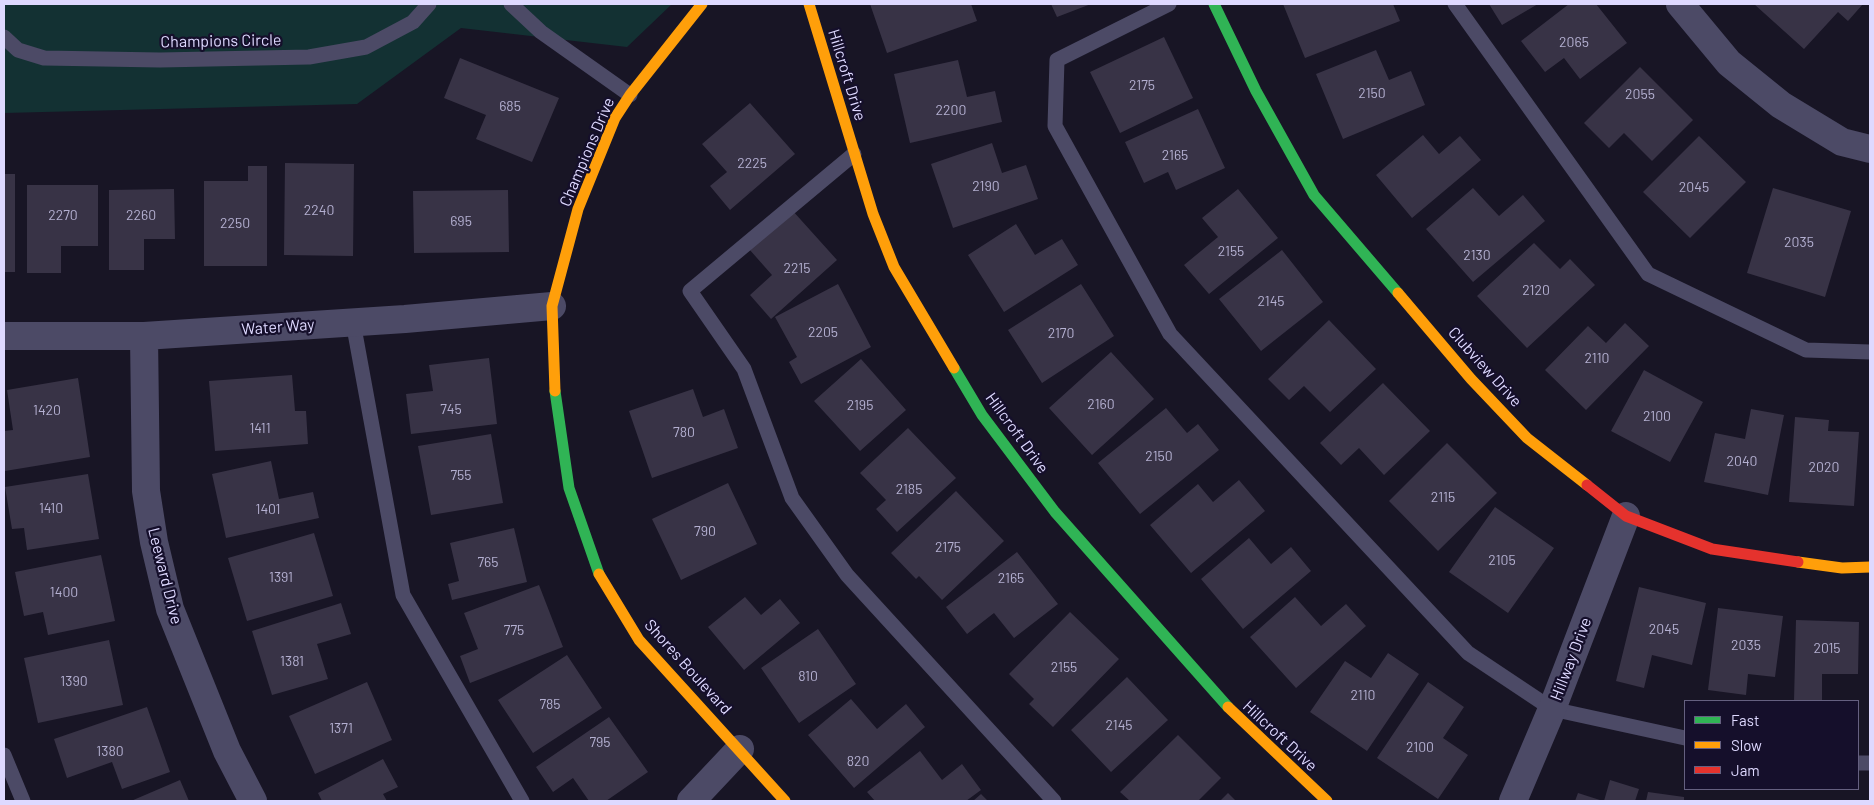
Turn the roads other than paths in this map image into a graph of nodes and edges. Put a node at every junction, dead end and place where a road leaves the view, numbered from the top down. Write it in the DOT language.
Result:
graph roads {
  1 [pos="429,4"];
  2 [pos="511,4"];
  3 [pos="702,4"];
  4 [pos="809,4"];
  5 [pos="1169,4"];
  6 [pos="1214,4"];
  7 [pos="1455,4"];
  8 [pos="1680,4"];
  9 [pos="4,37"];
  10 [pos="630,95"];
  11 [pos="1870,149"];
  12 [pos="854,154"];
  13 [pos="552,306"];
  14 [pos="353,322"];
  15 [pos="4,336"];
  16 [pos="144,336"];
  17 [pos="1870,352"];
  18 [pos="1626,516"];
  19 [pos="1870,568"];
  20 [pos="1552,710"];
  21 [pos="1684,738"];
  22 [pos="740,749"];
  23 [pos="4,755"];
  24 [pos="23,801"];
  25 [pos="253,801"];
  26 [pos="522,801"];
  27 [pos="691,801"];
  28 [pos="785,801"];
  29 [pos="1054,801"];
  30 [pos="1327,801"];
  31 [pos="1513,801"];
  1 -- 9 [label="lane, Champions Circle"];
  2 -- 10 [label="lane"];
  3 -- 10 [label="street, Champions Drive"];
  4 -- 12 [label="street, Hillcroft Drive"];
  5 -- 20 [label="lane"];
  6 -- 18 [label="street, Clubview Drive"];
  7 -- 17 [label="lane"];
  8 -- 11 [label="street"];
  10 -- 13 [label="street, Champions Drive"];
  12 -- 29 [label="lane"];
  12 -- 30 [label="street, Hillcroft Drive"];
  13 -- 14 [label="street, Water Way"];
  13 -- 22 [label="street, Shores Boulevard"];
  14 -- 16 [label="street, Water Way"];
  14 -- 26 [label="lane"];
  15 -- 16 [label="street, Water Way"];
  16 -- 25 [label="street, Leeward Drive"];
  18 -- 19 [label="street, Clubview Drive"];
  18 -- 20 [label="street, Hillway Drive"];
  20 -- 21 [label="lane"];
  20 -- 31 [label="street, Hillway Drive"];
  22 -- 27 [label="street"];
  22 -- 28 [label="street, Shores Boulevard"];
  23 -- 24 [label="lane"];
}
